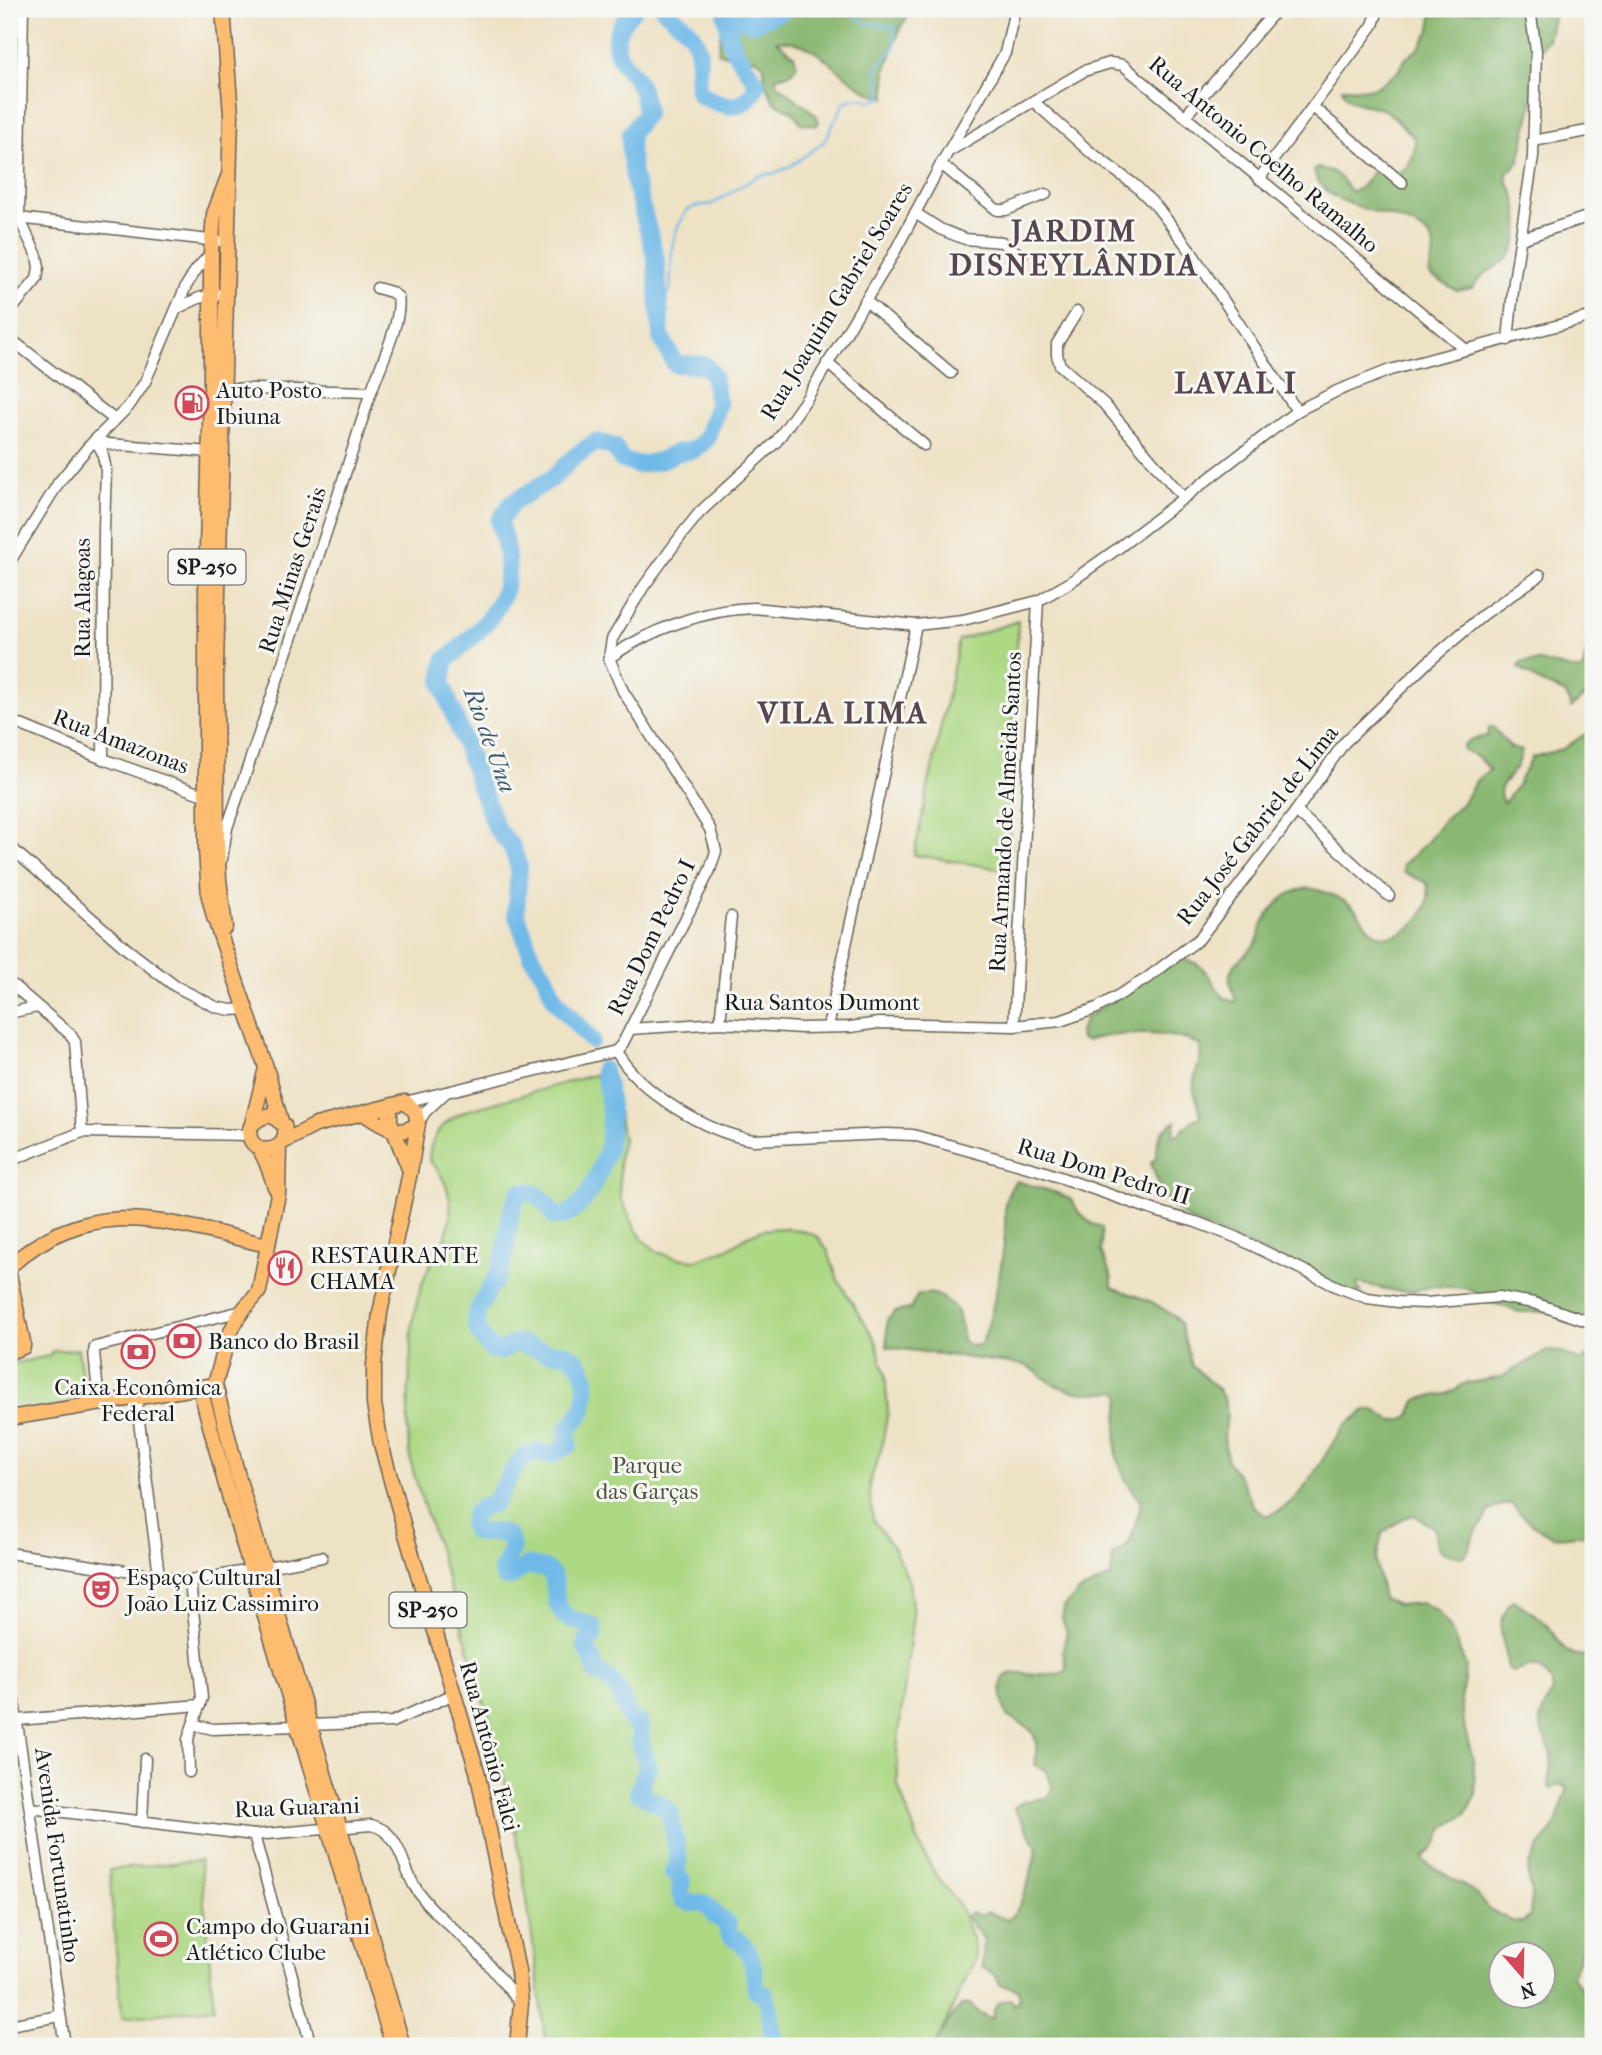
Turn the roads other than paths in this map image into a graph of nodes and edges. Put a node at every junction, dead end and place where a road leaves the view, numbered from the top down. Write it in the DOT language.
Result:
graph roads {
  1 [pos="23,9"];
  2 [pos="223,9"];
  3 [pos="1015,9"];
  4 [pos="1277,9"];
  5 [pos="1530,9"];
  6 [pos="1375,12"];
  7 [pos="1034,102"];
  8 [pos="1313,107"];
  9 [pos="1186,115"];
  10 [pos="1593,130"];
  11 [pos="1533,141"];
  12 [pos="948,152"];
  13 [pos="941,164"];
  14 [pos="228,177"];
  15 [pos="1259,178"];
  16 [pos="1402,183"];
  17 [pos="1046,194"];
  18 [pos="915,214"];
  19 [pos="1593,215"];
  20 [pos="14,217"];
  21 [pos="1521,239"];
  22 [pos="227,242"];
  23 [pos="211,247"];
  24 [pos="1022,256"];
  25 [pos="377,288"];
  26 [pos="218,294"];
  27 [pos="866,301"];
  28 [pos="178,308"];
  29 [pos="11,310"];
  30 [pos="1077,313"];
  31 [pos="1593,316"];
  32 [pos="9,338"];
  33 [pos="1508,340"];
  34 [pos="1465,349"];
  35 [pos="827,363"];
  36 [pos="951,373"];
  37 [pos="217,388"];
  38 [pos="372,392"];
  39 [pos="1297,411"];
  40 [pos="115,420"];
  41 [pos="96,440"];
  42 [pos="924,444"];
  43 [pos="210,452"];
  44 [pos="1182,496"];
  45 [pos="9,563"];
  46 [pos="1540,575"];
  47 [pos="213,590"];
  48 [pos="1038,601"];
  49 [pos="916,625"];
  50 [pos="609,658"];
  51 [pos="9,720"];
  52 [pos="103,759"];
  53 [pos="213,798"];
  54 [pos="1296,811"];
  55 [pos="227,828"];
  56 [pos="212,845"];
  57 [pos="9,846"];
  58 [pos="219,879"];
  59 [pos="1389,896"];
  60 [pos="731,917"];
  61 [pos="229,956"];
  62 [pos="9,982"];
  63 [pos="37,1007"];
  64 [pos="247,1009"];
  65 [pos="9,1013"];
  66 [pos="720,1023"];
  67 [pos="1014,1026"];
  68 [pos="828,1027"];
  69 [pos="630,1029"];
  70 [pos="616,1051"];
  71 [pos="266,1067"];
  72 [pos="448,1091"];
  73 [pos="405,1102"];
  74 [pos="390,1106"];
  75 [pos="363,1113"];
  76 [pos="282,1123"];
  77 [pos="418,1123"];
  78 [pos="317,1125"];
  79 [pos="251,1129"];
  80 [pos="394,1130"];
  81 [pos="82,1132"];
  82 [pos="281,1144"];
  83 [pos="259,1149"];
  84 [pos="9,1161"];
  85 [pos="410,1172"];
  86 [pos="278,1194"];
  87 [pos="267,1245"];
  88 [pos="9,1267"];
  89 [pos="9,1274"];
  90 [pos="242,1311"];
  91 [pos="1593,1323"];
  92 [pos="16,1349"];
  93 [pos="215,1384"];
  94 [pos="200,1388"];
  95 [pos="136,1398"];
  96 [pos="99,1404"];
  97 [pos="9,1418"];
  98 [pos="231,1479"];
  99 [pos="9,1553"];
  100 [pos="322,1557"];
  101 [pos="259,1569"];
  102 [pos="159,1575"];
  103 [pos="190,1581"];
  104 [pos="9,1669"];
  105 [pos="454,1694"];
  106 [pos="200,1706"];
  107 [pos="17,1720"];
  108 [pos="195,1725"];
  109 [pos="303,1725"];
  110 [pos="145,1759"];
  111 [pos="189,1773"];
  112 [pos="30,1808"];
  113 [pos="142,1822"];
  114 [pos="335,1829"];
  115 [pos="254,1835"];
  116 [pos="521,2003"];
  117 [pos="60,2016"];
  118 [pos="9,2025"];
  119 [pos="65,2046"];
  120 [pos="311,2046"];
  121 [pos="393,2046"];
  122 [pos="403,2046"];
  123 [pos="517,2046"];
  1 -- 20 [label="street"];
  2 -- 14 [label="main road, SP-250"];
  3 -- 12 [label="street, Rua Joaquim Gabriel Soares"];
  4 -- 9 [label="street"];
  5 -- 11 [label="street"];
  6 -- 8 [label="street"];
  7 -- 9 [label="street, Rua Antonio Coelho Ramalho"];
  7 -- 12 [label="street, Rua Antonio Coelho Ramalho"];
  7 -- 39 [label="street"];
  8 -- 15 [label="street"];
  8 -- 16 [label="street"];
  9 -- 15 [label="street, Rua Antonio Coelho Ramalho"];
  10 -- 11 [label="street"];
  11 -- 21 [label="street"];
  12 -- 13 [label="street, Rua Joaquim Gabriel Soares"];
  13 -- 17 [label="street"];
  13 -- 18 [label="street, Rua Joaquim Gabriel Soares"];
  14 -- 22 [label="main road, SP-250"];
  14 -- 23 [label="main road, SP-250"];
  15 -- 34 [label="street, Rua Antonio Coelho Ramalho"];
  18 -- 24 [label="street"];
  18 -- 27 [label="street, Rua Joaquim Gabriel Soares"];
  19 -- 21 [label="street"];
  20 -- 23 [label="street"];
  20 -- 29 [label="street"];
  21 -- 33 [label="street"];
  22 -- 23 [label="street"];
  22 -- 26 [label="main road, SP-250"];
  23 -- 26 [label="main road, SP-250"];
  23 -- 28 [label="street"];
  25 -- 38 [label="street, Rua Minas Gerais"];
  26 -- 28 [label="street"];
  26 -- 37 [label="main road, SP-250"];
  27 -- 35 [label="street, Rua Joaquim Gabriel Soares"];
  27 -- 36 [label="street"];
  28 -- 40 [label="street"];
  30 -- 44 [label="street"];
  31 -- 33 [label="street"];
  32 -- 40 [label="street"];
  33 -- 34 [label="street"];
  34 -- 39 [label="street"];
  35 -- 42 [label="street"];
  35 -- 50 [label="street, Rua Joaquim Gabriel Soares"];
  37 -- 38 [label="street"];
  37 -- 43 [label="main road, SP-250"];
  37 -- 47 [label="main road, SP-250"];
  38 -- 55 [label="street, Rua Minas Gerais"];
  39 -- 44 [label="street"];
  40 -- 41 [label="street"];
  41 -- 43 [label="street"];
  41 -- 45 [label="street"];
  41 -- 52 [label="street, Rua Alagoas"];
  43 -- 47 [label="main road, SP-250"];
  44 -- 48 [label="street"];
  46 -- 54 [label="street, Rua José Gabriel de Lima"];
  47 -- 53 [label="main road, SP-250"];
  48 -- 49 [label="street"];
  48 -- 67 [label="street, Rua Armando de Almeida Santos"];
  49 -- 50 [label="street"];
  49 -- 68 [label="street"];
  50 -- 69 [label="street, Rua Dom Pedro I"];
  51 -- 52 [label="street, Rua Amazonas"];
  52 -- 53 [label="street, Rua Amazonas"];
  53 -- 56 [label="main road, SP-250"];
  54 -- 59 [label="street"];
  54 -- 67 [label="street, Rua José Gabriel de Lima"];
  55 -- 56 [label="street"];
  55 -- 58 [label="street, Rua Minas Gerais"];
  56 -- 58 [label="main road, SP-250"];
  56 -- 61 [label="main road, SP-250"];
  57 -- 64 [label="street"];
  58 -- 61 [label="main road, SP-250"];
  60 -- 66 [label="street"];
  61 -- 64 [label="main road, SP-250"];
  62 -- 63 [label="street"];
  63 -- 65 [label="street"];
  63 -- 81 [label="street"];
  64 -- 71 [label="main road, SP-250"];
  66 -- 68 [label="street, Rua Santos Dumont"];
  66 -- 69 [label="street, Rua Santos Dumont"];
  67 -- 68 [label="street, Rua Santos Dumont"];
  69 -- 70 [label="street, Rua Dom Pedro I"];
  70 -- 72 [label="street"];
  70 -- 91 [label="street, Rua Dom Pedro II"];
  71 -- 76 [label="main road, SP-250"];
  71 -- 79 [label="main road"];
  72 -- 73 [label="street"];
  72 -- 77 [label="street"];
  73 -- 74 [label="main road"];
  73 -- 77 [label="main road"];
  74 -- 75 [label="main road"];
  74 -- 80 [label="main road"];
  75 -- 78 [label="main road"];
  75 -- 80 [label="main road"];
  76 -- 78 [label="main road"];
  76 -- 79 [label="main road"];
  76 -- 82 [label="main road, SP-250"];
  77 -- 80 [label="main road"];
  77 -- 85 [label="main road, Rua Antônio Falci / SP-250"];
  78 -- 82 [label="main road"];
  79 -- 81 [label="street"];
  79 -- 83 [label="main road"];
  80 -- 85 [label="main road"];
  81 -- 84 [label="street"];
  82 -- 83 [label="main road"];
  82 -- 86 [label="main road"];
  83 -- 86 [label="main road"];
  85 -- 105 [label="main road, Rua Antônio Falci / SP-250"];
  86 -- 87 [label="main road"];
  87 -- 88 [label="main road"];
  87 -- 90 [label="main road"];
  89 -- 92 [label="main road"];
  90 -- 93 [label="main road"];
  90 -- 96 [label="street"];
  93 -- 94 [label="main road"];
  93 -- 98 [label="main road"];
  94 -- 95 [label="main road"];
  94 -- 98 [label="main road"];
  95 -- 96 [label="main road"];
  95 -- 102 [label="street"];
  96 -- 97 [label="main road"];
  98 -- 101 [label="main road"];
  99 -- 102 [label="street"];
  100 -- 101 [label="street"];
  101 -- 103 [label="street"];
  101 -- 109 [label="main road"];
  102 -- 103 [label="street"];
  103 -- 106 [label="street"];
  104 -- 107 [label="street, Avenida Fortunatinho"];
  105 -- 109 [label="street"];
  105 -- 116 [label="main road, Rua Antônio Falci / SP-250"];
  106 -- 107 [label="street"];
  106 -- 108 [label="street"];
  107 -- 112 [label="street, Avenida Fortunatinho"];
  108 -- 109 [label="street"];
  108 -- 111 [label="street"];
  109 -- 114 [label="main road"];
  110 -- 113 [label="street"];
  112 -- 113 [label="street, Rua Guarani"];
  112 -- 117 [label="street, Avenida Fortunatinho"];
  113 -- 115 [label="street, Rua Guarani"];
  114 -- 115 [label="street, Rua Guarani"];
  114 -- 116 [label="street, Rua Guarani"];
  114 -- 121 [label="main road"];
  114 -- 122 [label="main road"];
  115 -- 120 [label="street"];
  116 -- 123 [label="main road, Rua Antônio Falci / SP-250"];
  117 -- 118 [label="street"];
  117 -- 119 [label="street, Avenida Fortunatinho"];
}
